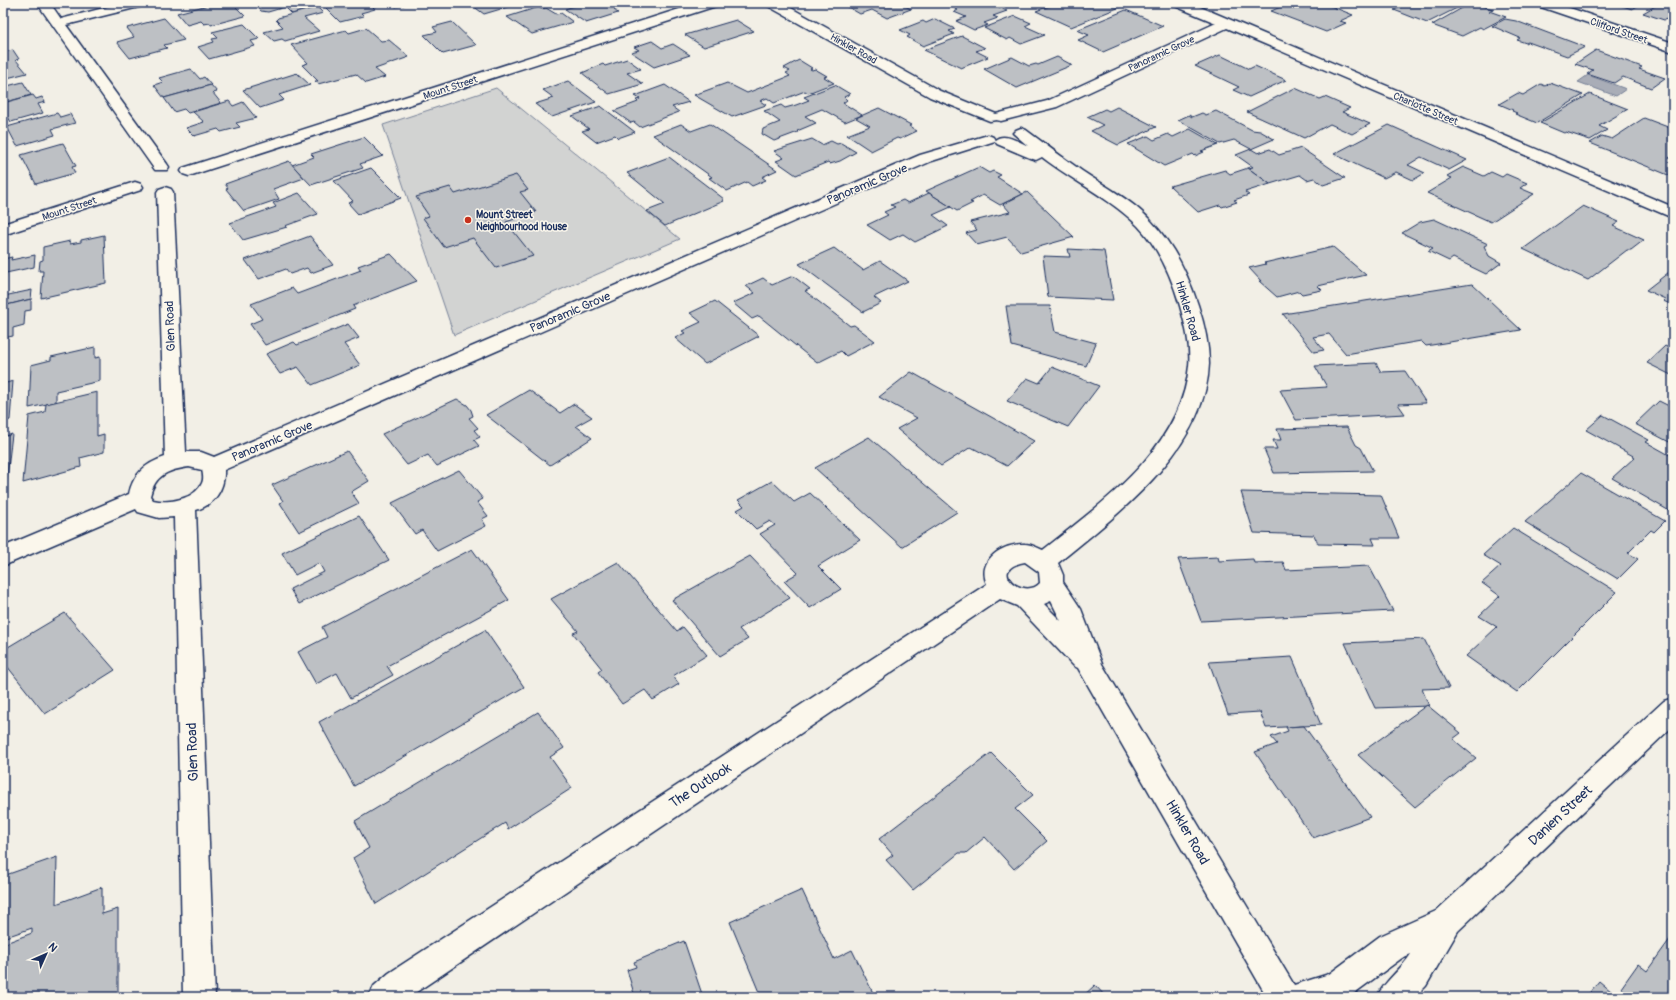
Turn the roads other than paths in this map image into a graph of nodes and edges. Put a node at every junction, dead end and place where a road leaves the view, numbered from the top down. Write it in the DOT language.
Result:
graph roads {
  1 [pos="43,3"];
  2 [pos="138,3"];
  3 [pos="711,3"];
  4 [pos="774,3"];
  5 [pos="1180,3"];
  6 [pos="1543,3"];
  7 [pos="58,23"];
  8 [pos="1227,23"];
  9 [pos="1673,48"];
  10 [pos="935,94"];
  11 [pos="1052,104"];
  12 [pos="996,117"];
  13 [pos="973,126"];
  14 [pos="1021,130"];
  15 [pos="995,140"];
  16 [pos="926,158"];
  17 [pos="161,167"];
  18 [pos="1067,168"];
  19 [pos="141,178"];
  20 [pos="179,184"];
  21 [pos="1673,213"];
  22 [pos="3,230"];
  23 [pos="176,461"];
  24 [pos="213,466"];
  25 [pos="138,499"];
  26 [pos="185,506"];
  27 [pos="3,557"];
  28 [pos="1044,562"];
  29 [pos="1052,584"];
  30 [pos="1000,587"];
  31 [pos="1024,598"];
  32 [pos="1091,668"];
  33 [pos="1673,709"];
  34 [pos="1447,921"];
  35 [pos="393,990"];
  36 [pos="199,997"];
  37 [pos="370,997"];
  38 [pos="1284,997"];
  39 [pos="1303,997"];
  40 [pos="1393,997"];
  1 -- 7 [label="street"];
  2 -- 7 [label="street"];
  3 -- 20 [label="street, Mount Street"];
  4 -- 10 [label="street, Hinkler Road"];
  5 -- 8 [label="street, Charlotte Street"];
  6 -- 9 [label="street, Clifford Street"];
  7 -- 17 [label="street"];
  8 -- 11 [label="street, Panoramic Grove"];
  8 -- 21 [label="street, Charlotte Street"];
  10 -- 12 [label="street, Hinkler Road"];
  10 -- 13 [label="street, Hinkler Road"];
  11 -- 12 [label="street, Panoramic Grove"];
  11 -- 14 [label="street, Panoramic Grove"];
  12 -- 13 [label="street, Panoramic Grove"];
  12 -- 14 [label="street, Hinkler Road"];
  13 -- 15 [label="street, Hinkler Road"];
  13 -- 16 [label="street, Panoramic Grove"];
  14 -- 15 [label="street, Panoramic Grove"];
  14 -- 18 [label="street, Hinkler Road"];
  15 -- 16 [label="street, Panoramic Grove"];
  15 -- 18 [label="street, Hinkler Road"];
  16 -- 24 [label="street, Panoramic Grove"];
  17 -- 19 [label="street, Mount Street"];
  17 -- 20 [label="street"];
  18 -- 28 [label="street, Hinkler Road"];
  19 -- 20 [label="street, Mount Street"];
  19 -- 22 [label="street, Mount Street"];
  20 -- 23 [label="street, Glen Road"];
  23 -- 24 [label="street"];
  23 -- 25 [label="street"];
  24 -- 26 [label="street"];
  25 -- 26 [label="street"];
  25 -- 27 [label="street"];
  26 -- 36 [label="street, Glen Road"];
  28 -- 29 [label="street"];
  28 -- 30 [label="street"];
  29 -- 31 [label="street"];
  29 -- 32 [label="street, Hinkler Road"];
  30 -- 31 [label="street"];
  30 -- 35 [label="street, The Outlook"];
  31 -- 32 [label="street, Hinkler Road"];
  32 -- 38 [label="street, Hinkler Road"];
  33 -- 34 [label="street, Danien Street"];
  34 -- 39 [label="street, Danien Street"];
  34 -- 40 [label="street, Danien Street"];
  35 -- 37 [label="street, The Outlook"];
}
